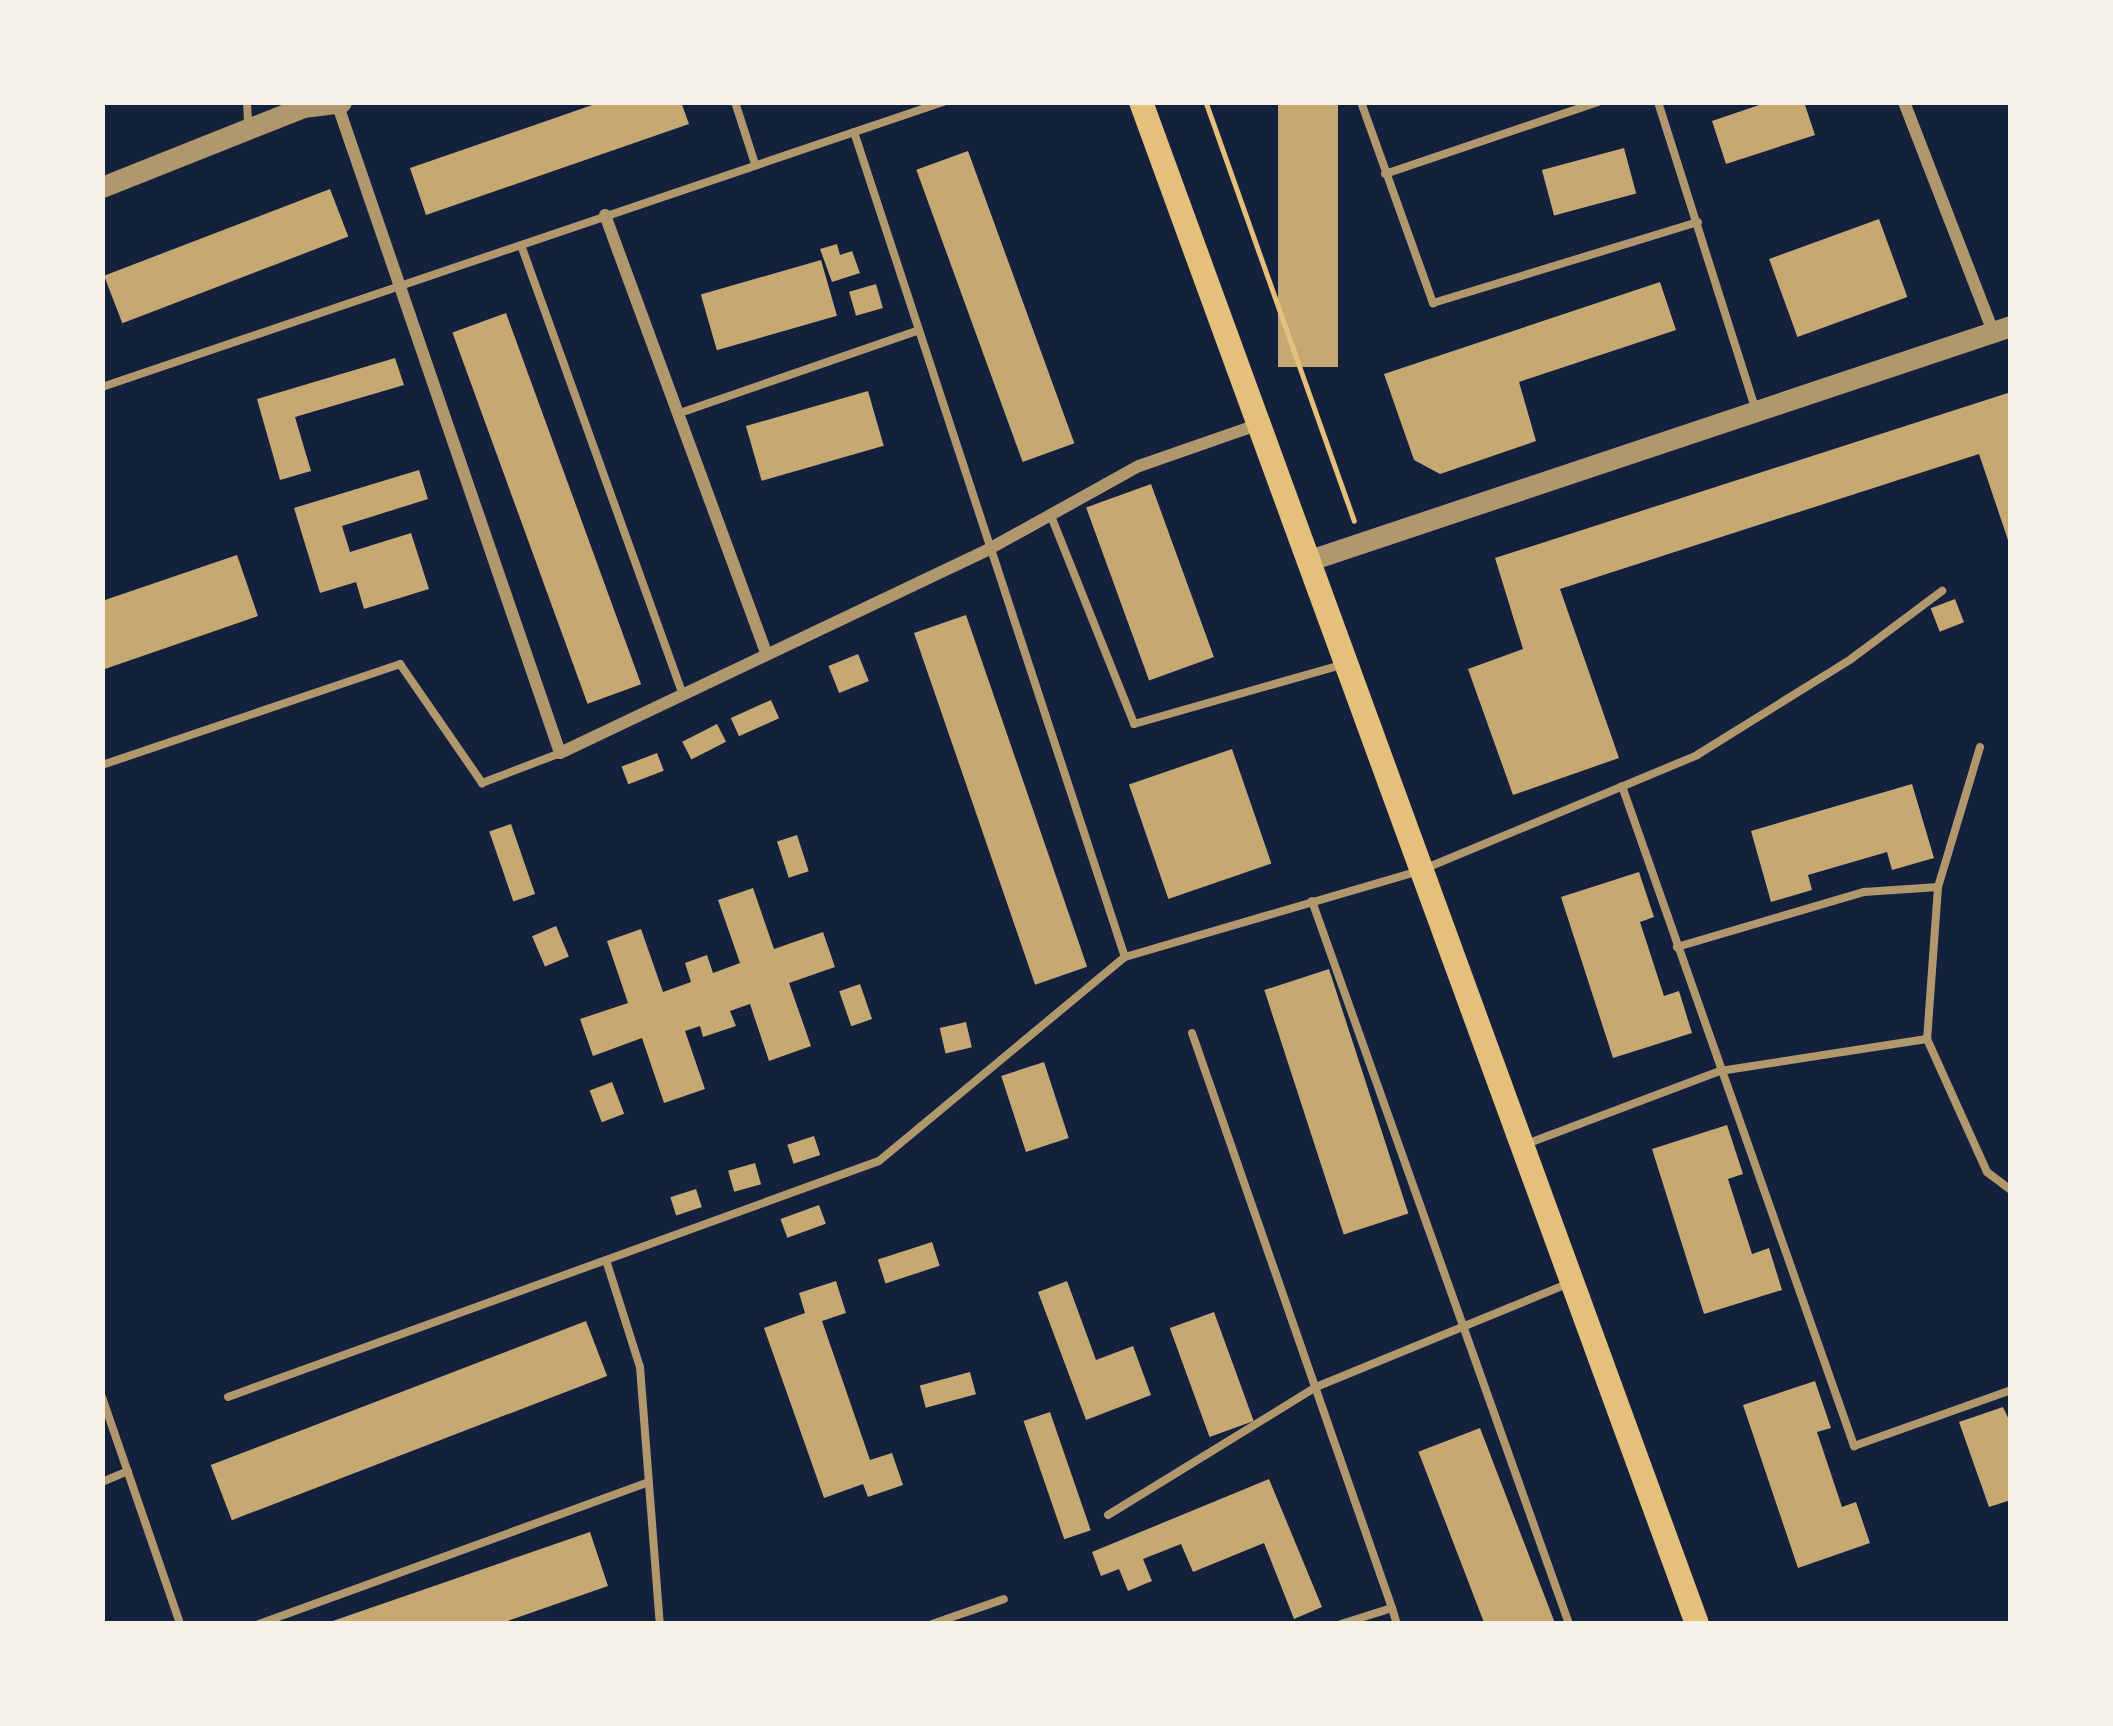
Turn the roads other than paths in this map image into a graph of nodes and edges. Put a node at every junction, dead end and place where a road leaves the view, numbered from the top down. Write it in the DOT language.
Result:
graph roads {
  1 [pos="247,102"];
  2 [pos="735,102"];
  3 [pos="943,102"];
  4 [pos="1141,102"];
  5 [pos="1361,102"];
  6 [pos="1598,102"];
  7 [pos="1658,102"];
  8 [pos="1904,102"];
  9 [pos="339,103"];
  10 [pos="303,105"];
  11 [pos="248,132"];
  12 [pos="854,133"];
  13 [pos="754,164"];
  14 [pos="1385,175"];
  15 [pos="102,187"];
  16 [pos="605,215"];
  17 [pos="1698,222"];
  18 [pos="521,245"];
  19 [pos="396,287"];
  20 [pos="2002,329"];
  21 [pos="917,331"];
  22 [pos="102,387"];
  23 [pos="1757,412"];
  24 [pos="677,414"];
  25 [pos="1254,426"];
  26 [pos="1051,514"];
  27 [pos="989,549"];
  28 [pos="1306,561"];
  29 [pos="1942,591"];
  30 [pos="766,653"];
  31 [pos="1341,665"];
  32 [pos="682,694"];
  33 [pos="1980,747"];
  34 [pos="560,753"];
  35 [pos="102,765"];
  36 [pos="1622,786"];
  37 [pos="1419,871"];
  38 [pos="1938,887"];
  39 [pos="1312,901"];
  40 [pos="1677,947"];
  41 [pos="1125,956"];
  42 [pos="1192,1033"];
  43 [pos="1927,1039"];
  44 [pos="1720,1071"];
  45 [pos="1522,1146"];
  46 [pos="2011,1190"];
  47 [pos="606,1259"];
  48 [pos="1568,1283"];
  49 [pos="1462,1327"];
  50 [pos="1316,1387"];
  51 [pos="2011,1390"];
  52 [pos="228,1396"];
  53 [pos="102,1397"];
  54 [pos="128,1471"];
  55 [pos="102,1482"];
  56 [pos="646,1483"];
  57 [pos="1108,1515"];
  58 [pos="1004,1599"];
  59 [pos="1392,1607"];
  60 [pos="180,1624"];
  61 [pos="259,1624"];
  62 [pos="660,1624"];
  63 [pos="932,1624"];
  64 [pos="1341,1624"];
  65 [pos="1397,1624"];
  66 [pos="1569,1624"];
  67 [pos="1697,1624"];
  1 -- 11 [label="lane"];
  2 -- 13 [label="lane"];
  3 -- 12 [label="lane"];
  4 -- 25 [label="main road"];
  5 -- 14 [label="lane"];
  6 -- 14 [label="lane"];
  7 -- 17 [label="lane"];
  8 -- 20 [label="street"];
  9 -- 10 [label="street"];
  9 -- 19 [label="street"];
  10 -- 11 [label="street"];
  11 -- 15 [label="street"];
  12 -- 13 [label="lane"];
  12 -- 21 [label="lane"];
  13 -- 16 [label="lane"];
  14 -- 17 [label="lane"];
  16 -- 18 [label="lane"];
  16 -- 24 [label="street"];
  17 -- 23 [label="lane"];
  18 -- 19 [label="lane"];
  18 -- 32 [label="lane"];
  19 -- 22 [label="lane"];
  19 -- 34 [label="street"];
  20 -- 23 [label="street"];
  21 -- 24 [label="lane"];
  21 -- 27 [label="lane"];
  23 -- 28 [label="street"];
  24 -- 30 [label="street"];
  25 -- 26 [label="street"];
  25 -- 28 [label="main road"];
  26 -- 27 [label="street"];
  26 -- 31 [label="lane"];
  27 -- 30 [label="street"];
  27 -- 41 [label="lane"];
  28 -- 31 [label="main road"];
  29 -- 36 [label="lane"];
  30 -- 32 [label="street"];
  31 -- 37 [label="main road"];
  32 -- 34 [label="street"];
  33 -- 38 [label="lane"];
  34 -- 35 [label="lane"];
  36 -- 37 [label="lane"];
  36 -- 40 [label="lane"];
  37 -- 39 [label="lane"];
  37 -- 45 [label="main road"];
  38 -- 40 [label="lane"];
  38 -- 43 [label="lane"];
  39 -- 41 [label="lane"];
  39 -- 49 [label="lane"];
  40 -- 44 [label="lane"];
  41 -- 47 [label="lane"];
  42 -- 50 [label="lane"];
  43 -- 44 [label="lane"];
  43 -- 46 [label="lane"];
  44 -- 45 [label="lane"];
  44 -- 51 [label="lane"];
  45 -- 48 [label="main road"];
  47 -- 52 [label="lane"];
  47 -- 56 [label="lane"];
  48 -- 49 [label="lane"];
  48 -- 67 [label="main road"];
  49 -- 50 [label="lane"];
  49 -- 66 [label="lane"];
  50 -- 57 [label="lane"];
  50 -- 59 [label="lane"];
  53 -- 54 [label="lane"];
  54 -- 55 [label="lane"];
  54 -- 60 [label="lane"];
  56 -- 61 [label="lane"];
  56 -- 62 [label="lane"];
  58 -- 63 [label="lane"];
  59 -- 64 [label="lane"];
  59 -- 65 [label="lane"];
}
